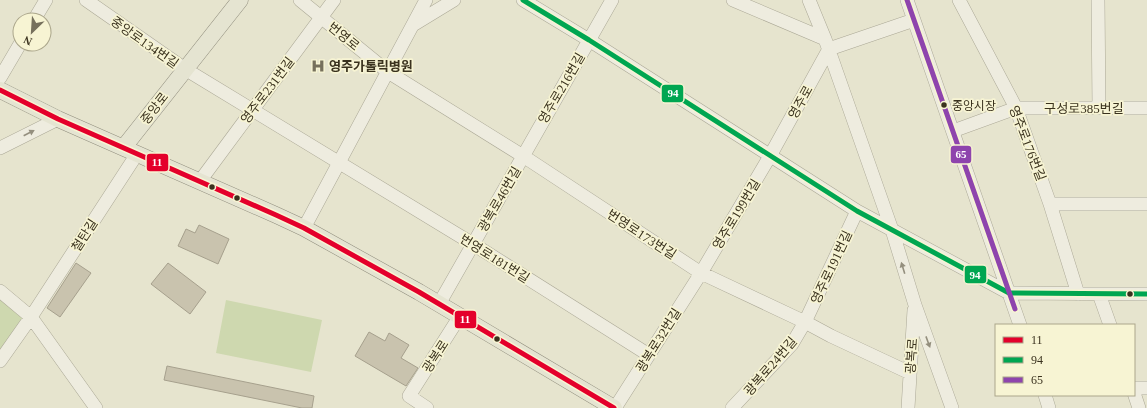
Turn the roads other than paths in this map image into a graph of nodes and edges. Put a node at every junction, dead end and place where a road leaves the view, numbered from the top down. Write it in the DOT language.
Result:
graph roads {
  1 [pos="46,0"];
  2 [pos="86,0"];
  3 [pos="240,0"];
  4 [pos="300,0"];
  5 [pos="334,0"];
  6 [pos="426,0"];
  7 [pos="454,0"];
  8 [pos="523,0"];
  9 [pos="612,0"];
  10 [pos="733,0"];
  11 [pos="809,0"];
  12 [pos="907,0"];
  13 [pos="959,0"];
  14 [pos="1098,0"];
  15 [pos="39,12"];
  16 [pos="322,17"];
  17 [pos="914,20"];
  18 [pos="412,26"];
  19 [pos="589,40"];
  20 [pos="827,44"];
  21 [pos="15,52"];
  22 [pos="185,69"];
  23 [pos="388,72"];
  24 [pos="0,78"];
  25 [pos="0,90"];
  26 [pos="1016,108"];
  27 [pos="1100,108"];
  28 [pos="1147,108"];
  29 [pos="252,110"];
  30 [pos="58,119"];
  31 [pos="953,131"];
  32 [pos="0,148"];
  33 [pos="130,151"];
  34 [pos="523,156"];
  35 [pos="770,156"];
  36 [pos="339,162"];
  37 [pos="200,181"];
  38 [pos="1050,204"];
  39 [pos="1147,204"];
  40 [pos="857,211"];
  41 [pos="304,228"];
  42 [pos="892,230"];
  43 [pos="473,244"];
  44 [pos="701,273"];
  45 [pos="0,291"];
  46 [pos="1009,293"];
  47 [pos="1078,294"];
  48 [pos="1099,294"];
  49 [pos="1147,294"];
  50 [pos="439,304"];
  51 [pos="915,305"];
  52 [pos="31,316"];
  53 [pos="460,316"];
  54 [pos="805,322"];
  55 [pos="1020,324"];
  56 [pos="1110,324"];
  57 [pos="649,354"];
  58 [pos="0,361"];
  59 [pos="910,373"];
  60 [pos="1135,388"];
  61 [pos="1147,388"];
  62 [pos="1045,396"];
  63 [pos="1135,396"];
  64 [pos="96,408"];
  65 [pos="427,408"];
  66 [pos="614,408"];
  67 [pos="732,408"];
  68 [pos="908,408"];
  69 [pos="952,408"];
  70 [pos="1049,408"];
  71 [pos="1139,408"];
  1 -- 15 [label="street"];
  2 -- 22 [label="street, 중앙로134번길"];
  3 -- 22 [label="main road, 중앙로"];
  4 -- 16 [label="street, 번영로"];
  5 -- 16 [label="street, 영주로231번길"];
  6 -- 18 [label="street"];
  7 -- 18 [label="street"];
  8 -- 19 [label="street"];
  9 -- 19 [label="street, 영주로216번길"];
  10 -- 20 [label="street"];
  11 -- 20 [label="street"];
  12 -- 17 [label="street"];
  13 -- 26 [label="street, 영주로176번길"];
  14 -- 27 [label="street"];
  16 -- 23 [label="street, 번영로"];
  16 -- 29 [label="street, 영주로231번길"];
  17 -- 20 [label="street"];
  17 -- 31 [label="street"];
  18 -- 23 [label="street"];
  19 -- 34 [label="street, 영주로216번길"];
  19 -- 35 [label="street"];
  20 -- 35 [label="street, 영주로"];
  20 -- 42 [label="street"];
  21 -- 24 [label="street"];
  22 -- 29 [label="street"];
  22 -- 33 [label="main road, 중앙로"];
  23 -- 34 [label="street, 번영로173번길"];
  23 -- 36 [label="street"];
  25 -- 30 [label="main road"];
  26 -- 27 [label="street, 구성로385번길"];
  26 -- 31 [label="street, 구성로385번길"];
  26 -- 38 [label="street, 영주로176번길"];
  27 -- 28 [label="street, 구성로385번길"];
  29 -- 36 [label="street"];
  29 -- 37 [label="street, 영주로231번길"];
  32 -- 30 [label="street, one-way"];
  30 -- 33 [label="main road"];
  31 -- 46 [label="street"];
  33 -- 37 [label="main road"];
  33 -- 52 [label="street, 철탄길"];
  34 -- 43 [label="street, 광복로46번길"];
  34 -- 44 [label="street, 번영로173번길"];
  35 -- 40 [label="street"];
  35 -- 44 [label="street, 영주로199번길"];
  36 -- 41 [label="street"];
  36 -- 43 [label="street, 번영로181번길"];
  37 -- 41 [label="main road"];
  38 -- 39 [label="street"];
  38 -- 47 [label="street, 영주로176번길"];
  40 -- 42 [label="street"];
  40 -- 54 [label="street, 영주로191번길"];
  41 -- 50 [label="main road"];
  42 -- 46 [label="street"];
  51 -- 42 [label="street, one-way"];
  43 -- 50 [label="street, 광복로46번길"];
  43 -- 57 [label="street, 번영로181번길"];
  44 -- 54 [label="street, 번영로173번길"];
  44 -- 57 [label="street, 광복로32번길"];
  45 -- 52 [label="street"];
  46 -- 47 [label="street"];
  46 -- 55 [label="street"];
  47 -- 48 [label="street"];
  48 -- 49 [label="street"];
  48 -- 56 [label="street"];
  50 -- 53 [label="main road"];
  51 -- 59 [label="street, 광복로"];
  51 -- 69 [label="street, one-way"];
  52 -- 58 [label="street, 철탄길"];
  52 -- 64 [label="street"];
  53 -- 65 [label="street, 광복로"];
  53 -- 66 [label="main road"];
  54 -- 59 [label="street, 번영로173번길"];
  54 -- 67 [label="street, 광복로24번길"];
  57 -- 66 [label="street, 광복로32번길"];
  59 -- 68 [label="street, 광복로"];
  60 -- 61 [label="street"];
  62 -- 70 [label="street"];
  63 -- 71 [label="street"];
}
